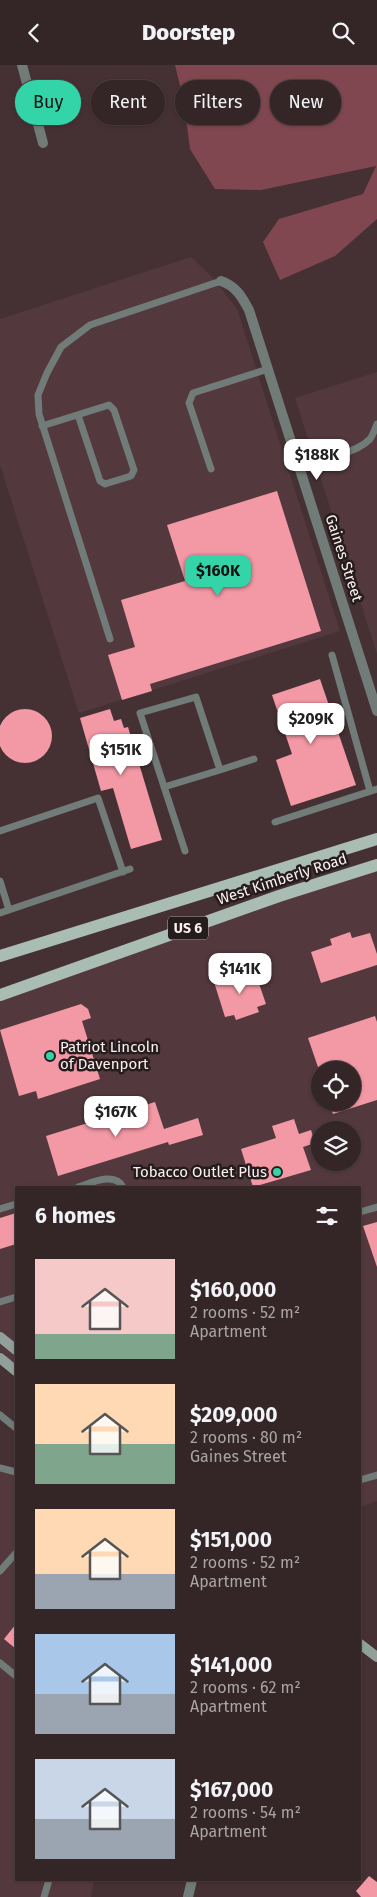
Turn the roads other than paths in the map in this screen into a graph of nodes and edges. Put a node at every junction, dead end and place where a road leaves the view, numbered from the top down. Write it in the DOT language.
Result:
graph roads {
  1 [pos="22,65"];
  2 [pos="43,143"];
  3 [pos="221,281"];
  4 [pos="268,369"];
  5 [pos="78,415"];
  6 [pos="377,424"];
  7 [pos="42,426"];
  8 [pos="298,462"];
  9 [pos="211,469"];
  10 [pos="110,639"];
  11 [pos="332,655"];
  12 [pos="377,711"];
  13 [pos="254,759"];
  14 [pos="220,770"];
  15 [pos="164,787"];
  16 [pos="374,790"];
  17 [pos="275,822"];
  18 [pos="0,831"];
  19 [pos="377,839"];
  20 [pos="185,851"];
  21 [pos="377,865"];
  22 [pos="0,881"];
  23 [pos="9,910"];
  24 [pos="0,913"];
  25 [pos="0,956"];
  26 [pos="0,995"];
  27 [pos="81,1186"];
  28 [pos="122,1186"];
  29 [pos="15,1204"];
  30 [pos="377,1207"];
  31 [pos="0,1209"];
  32 [pos="361,1212"];
  33 [pos="15,1297"];
  34 [pos="0,1302"];
  35 [pos="0,1337"];
  36 [pos="15,1349"];
  37 [pos="0,1358"];
  38 [pos="15,1370"];
  39 [pos="0,1415"];
  40 [pos="15,1427"];
  41 [pos="0,1468"];
  42 [pos="15,1472"];
  43 [pos="377,1475"];
  44 [pos="361,1480"];
  45 [pos="15,1554"];
  46 [pos="0,1571"];
  47 [pos="361,1645"];
  48 [pos="377,1657"];
  49 [pos="0,1663"];
  50 [pos="15,1675"];
  51 [pos="49,1881"];
  52 [pos="192,1881"];
  53 [pos="44,1897"];
  54 [pos="188,1897"];
  1 -- 2 [label="street"];
  3 -- 4 [label="street, Gaines Street"];
  3 -- 7 [label="lane"];
  4 -- 8 [label="street, Gaines Street"];
  4 -- 9 [label="lane"];
  5 -- 5 [label="lane"];
  5 -- 7 [label="lane"];
  6 -- 8 [label="lane"];
  7 -- 10 [label="lane"];
  8 -- 12 [label="street, Gaines Street"];
  11 -- 16 [label="lane"];
  13 -- 14 [label="lane"];
  14 -- 15 [label="lane"];
  14 -- 15 [label="lane"];
  15 -- 20 [label="lane"];
  16 -- 17 [label="lane"];
  18 -- 23 [label="lane"];
  19 -- 25 [label="main road, West Kimberly Road / US 6"];
  21 -- 26 [label="main road, West Kimberly Road / US 6"];
  22 -- 23 [label="lane"];
  23 -- 24 [label="lane"];
  27 -- 28 [label="lane"];
  29 -- 31 [label="lane"];
  30 -- 32 [label="lane"];
  33 -- 34 [label="lane"];
  35 -- 36 [label="main road"];
  37 -- 38 [label="main road"];
  39 -- 40 [label="lane"];
  41 -- 42 [label="lane"];
  43 -- 44 [label="lane"];
  45 -- 46 [label="lane"];
  47 -- 48 [label="main road"];
  49 -- 50 [label="lane"];
  51 -- 53 [label="lane"];
  52 -- 54 [label="street"];
}
